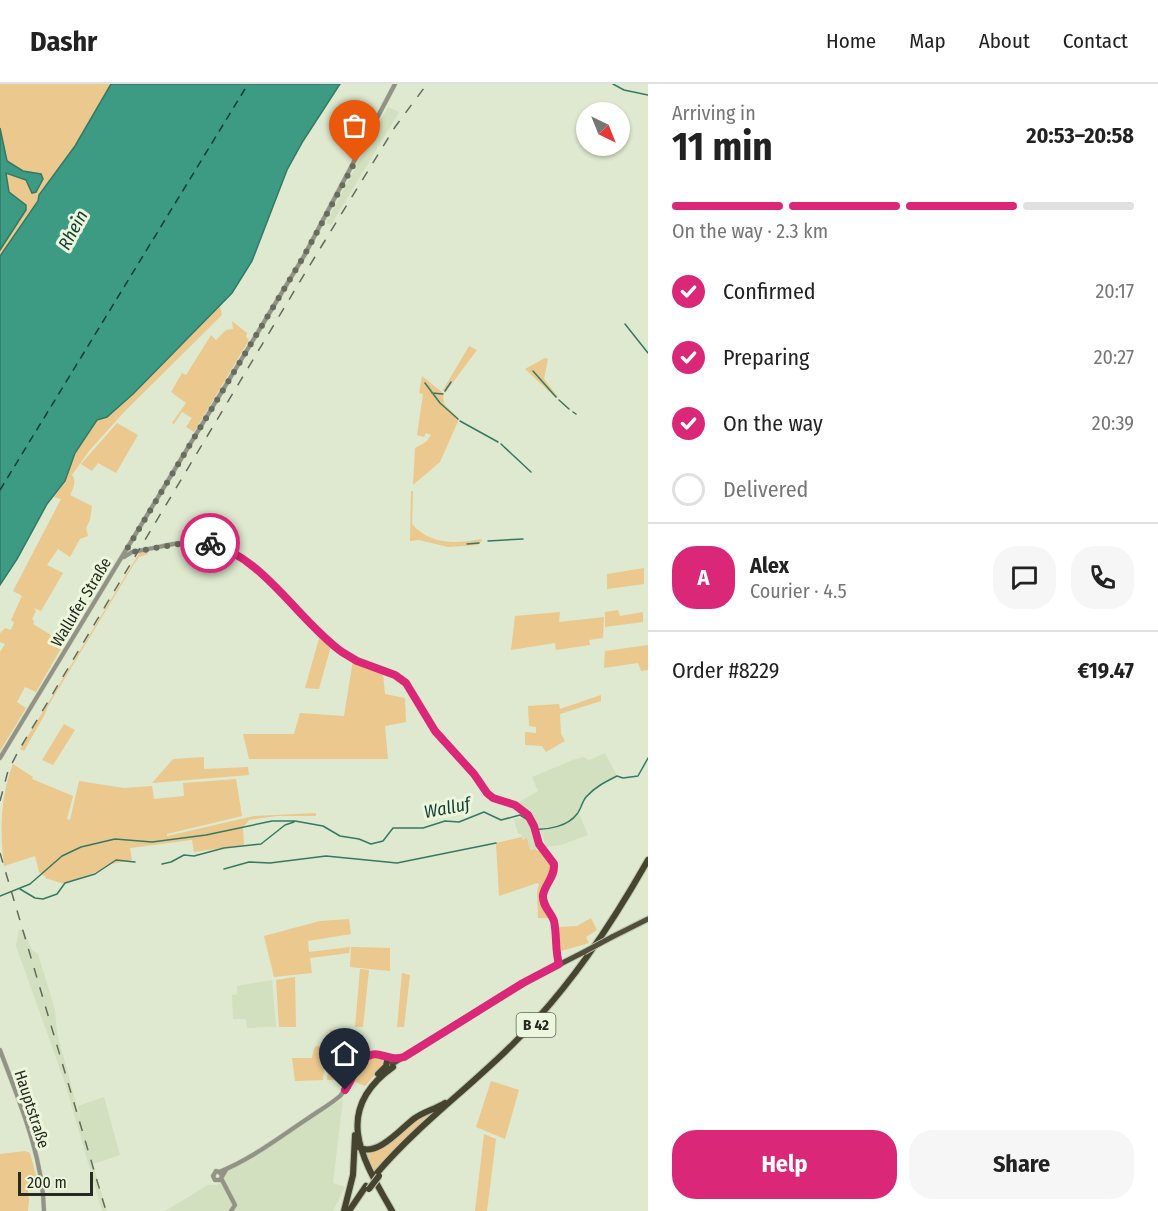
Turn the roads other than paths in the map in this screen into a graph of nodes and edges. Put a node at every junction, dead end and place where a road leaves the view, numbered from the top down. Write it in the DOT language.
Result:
graph roads {
  1 [pos="395,84"];
  2 [pos="131,542"];
  3 [pos="127,549"];
  4 [pos="134,551"];
  5 [pos="121,559"];
  6 [pos="0,758"];
  7 [pos="648,860"];
  8 [pos="648,867"];
  9 [pos="648,919"];
  10 [pos="559,954"];
  11 [pos="569,958"];
  12 [pos="559,964"];
  13 [pos="419,1048"];
  14 [pos="0,1050"];
  15 [pos="389,1062"];
  16 [pos="460,1093"];
  17 [pos="355,1136"];
  18 [pos="360,1148"];
  19 [pos="378,1175"];
  20 [pos="368,1188"];
  21 [pos="233,1209"];
  22 [pos="352,1210"];
  23 [pos="44,1211"];
  24 [pos="390,1211"];
  1 -- 2 [label="street, Wallufer Straße"];
  2 -- 3 [label="street, Wallufer Straße"];
  2 -- 4 [label="street"];
  3 -- 4 [label="street"];
  3 -- 5 [label="street, Wallufer Straße"];
  4 -- 5 [label="street"];
  4 -- 10 [label="street"];
  5 -- 6 [label="street, Wallufer Straße"];
  7 -- 16 [label="highway, B 42"];
  8 -- 19 [label="highway, B 42"];
  9 -- 11 [label="main road, bridge"];
  10 -- 11 [label="street"];
  10 -- 12 [label="street"];
  11 -- 12 [label="main road"];
  12 -- 13 [label="main road"];
  13 -- 15 [label="main road"];
  13 -- 15 [label="main road"];
  14 -- 23 [label="street, Hauptstraße"];
  15 -- 17 [label="highway"];
  15 -- 18 [label="highway"];
  15 -- 21 [label="street"];
  16 -- 18 [label="highway"];
  16 -- 19 [label="highway, B 42"];
  17 -- 22 [label="highway"];
  17 -- 24 [label="highway"];
  18 -- 24 [label="highway"];
  19 -- 20 [label="highway, B 42, bridge"];
  20 -- 22 [label="highway, B 42"];
  20 -- 22 [label="highway, B 42"];
}
